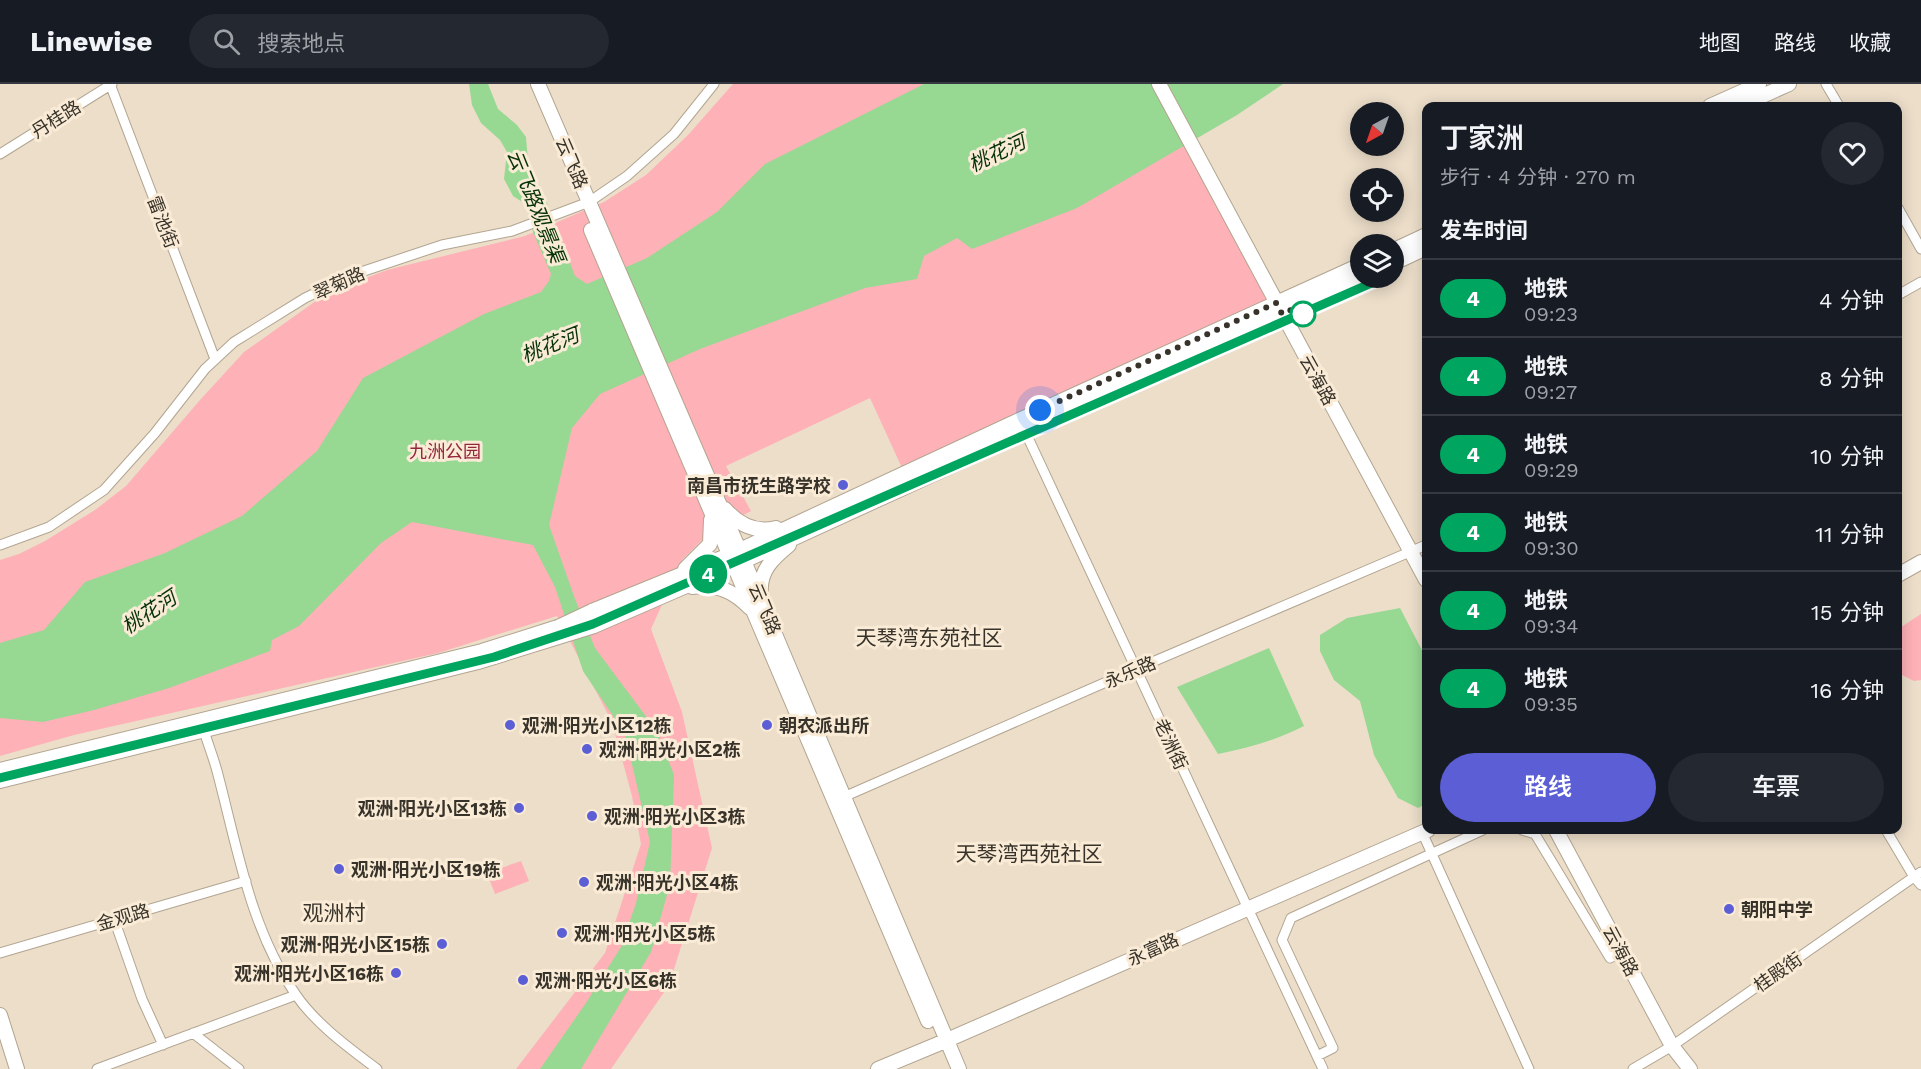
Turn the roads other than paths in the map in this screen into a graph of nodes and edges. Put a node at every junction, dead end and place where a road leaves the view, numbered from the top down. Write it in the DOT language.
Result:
graph roads {
  1 [pos="111,84"];
  2 [pos="529,84"];
  3 [pos="538,84"];
  4 [pos="714,84"];
  5 [pos="1159,84"];
  6 [pos="1759,84"];
  7 [pos="1789,84"];
  8 [pos="1826,84"];
  9 [pos="1719,102"];
  10 [pos="1749,102"];
  11 [pos="1837,102"];
  12 [pos="0,154"];
  13 [pos="585,204"];
  14 [pos="1902,215"];
  15 [pos="1422,237"];
  16 [pos="1404,245"];
  17 [pos="1921,249"];
  18 [pos="1422,251"];
  19 [pos="1404,259"];
  20 [pos="1350,270"];
  21 [pos="1350,282"];
  22 [pos="1921,282"];
  23 [pos="1902,293"];
  24 [pos="1279,309"];
  25 [pos="215,359"];
  26 [pos="1019,420"];
  27 [pos="1026,432"];
  28 [pos="716,508"];
  29 [pos="798,530"];
  30 [pos="0,545"];
  31 [pos="1422,547"];
  32 [pos="1412,552"];
  33 [pos="737,558"];
  34 [pos="1921,562"];
  35 [pos="1422,572"];
  36 [pos="1902,573"];
  37 [pos="678,583"];
  38 [pos="757,606"];
  39 [pos="559,632"];
  40 [pos="1136,669"];
  41 [pos="203,725"];
  42 [pos="0,770"];
  43 [pos="0,781"];
  44 [pos="839,799"];
  45 [pos="1422,832"];
  46 [pos="1426,834"];
  47 [pos="1474,834"];
  48 [pos="1535,834"];
  49 [pos="1558,834"];
  50 [pos="1889,834"];
  51 [pos="1432,853"];
  52 [pos="1917,874"];
  53 [pos="246,881"];
  54 [pos="1921,885"];
  55 [pos="1247,908"];
  56 [pos="114,919"];
  57 [pos="1621,952"];
  58 [pos="0,953"];
  59 [pos="296,995"];
  60 [pos="0,1015"];
  61 [pos="193,1033"];
  62 [pos="943,1042"];
  63 [pos="163,1045"];
  64 [pos="1672,1046"];
  65 [pos="1317,1056"];
  66 [pos="17,1069"];
  67 [pos="97,1069"];
  68 [pos="239,1069"];
  69 [pos="377,1069"];
  70 [pos="878,1069"];
  71 [pos="948,1069"];
  72 [pos="959,1069"];
  73 [pos="1323,1069"];
  74 [pos="1529,1069"];
  75 [pos="1633,1069"];
  76 [pos="1690,1069"];
  1 -- 12 [label="street, 丹桂路"];
  1 -- 25 [label="street, 雷池街"];
  2 -- 13 [label="main road, 云飞路"];
  3 -- 13 [label="main road, 云飞路"];
  4 -- 13 [label="street, 翠菊路"];
  5 -- 24 [label="main road, 云海路"];
  6 -- 9 [label="main road"];
  7 -- 10 [label="main road"];
  8 -- 11 [label="street"];
  13 -- 25 [label="street, 翠菊路"];
  13 -- 28 [label="main road, 云飞路"];
  14 -- 17 [label="street"];
  15 -- 16 [label="main road"];
  18 -- 19 [label="main road"];
  20 -- 24 [label="main road"];
  21 -- 24 [label="main road"];
  22 -- 23 [label="street"];
  24 -- 26 [label="main road"];
  24 -- 27 [label="main road"];
  24 -- 32 [label="main road, 云海路"];
  25 -- 30 [label="street, 翠菊路"];
  26 -- 27 [label="street, 老洲街"];
  26 -- 29 [label="main road"];
  27 -- 29 [label="main road"];
  27 -- 40 [label="street, 老洲街"];
  28 -- 29 [label="main road"];
  28 -- 33 [label="main road, 云飞路"];
  28 -- 37 [label="main road"];
  29 -- 33 [label="main road"];
  29 -- 38 [label="main road"];
  31 -- 32 [label="street, 永乐路"];
  32 -- 35 [label="main road, 云海路"];
  32 -- 40 [label="street, 永乐路"];
  33 -- 37 [label="main road"];
  33 -- 38 [label="main road, 云飞路"];
  34 -- 36 [label="main road"];
  37 -- 38 [label="main road"];
  37 -- 39 [label="main road, bridge"];
  37 -- 39 [label="main road"];
  38 -- 44 [label="main road, 云飞路"];
  39 -- 41 [label="main road"];
  40 -- 44 [label="street, 永乐路"];
  40 -- 55 [label="street, 老洲街"];
  41 -- 42 [label="main road"];
  41 -- 43 [label="main road"];
  41 -- 53 [label="street"];
  44 -- 62 [label="main road, 云飞路"];
  45 -- 55 [label="main road, 永富路"];
  46 -- 51 [label="street"];
  47 -- 51 [label="street"];
  48 -- 57 [label="street"];
  49 -- 57 [label="main road, 云海路"];
  50 -- 52 [label="street"];
  51 -- 65 [label="street"];
  51 -- 74 [label="street"];
  52 -- 54 [label="street"];
  52 -- 64 [label="street, 桂殿街"];
  53 -- 56 [label="street, 金观路"];
  53 -- 59 [label="street"];
  55 -- 62 [label="main road, 永富路"];
  55 -- 65 [label="street, 老洲街"];
  56 -- 58 [label="street, 金观路"];
  56 -- 63 [label="street"];
  57 -- 64 [label="main road, 云海路"];
  59 -- 61 [label="street"];
  59 -- 69 [label="street"];
  60 -- 66 [label="main road"];
  61 -- 63 [label="street"];
  61 -- 68 [label="street"];
  62 -- 70 [label="main road, 永富路"];
  62 -- 71 [label="main road, 云飞路"];
  62 -- 72 [label="main road, 云飞路"];
  63 -- 67 [label="street"];
  64 -- 75 [label="street, 桂殿街"];
  64 -- 76 [label="main road, 云海路"];
  65 -- 73 [label="street, 老洲街"];
}
